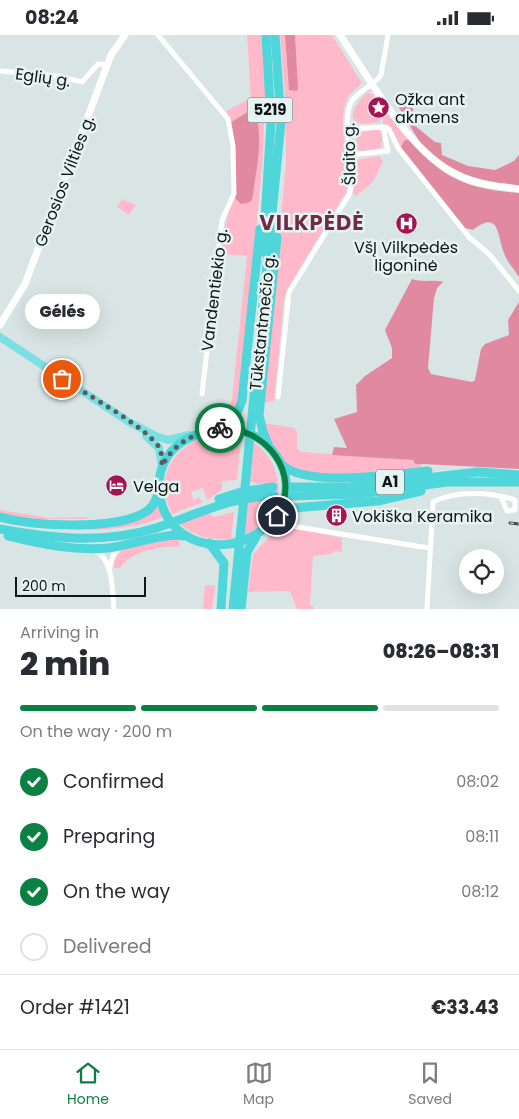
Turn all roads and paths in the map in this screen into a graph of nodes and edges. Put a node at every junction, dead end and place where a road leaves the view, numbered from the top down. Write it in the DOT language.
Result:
graph roads {
  1 [pos="125,35"];
  2 [pos="158,35"];
  3 [pos="266,35"];
  4 [pos="275,35"];
  5 [pos="340,35"];
  6 [pos="388,35"];
  7 [pos="108,65"];
  8 [pos="0,71"];
  9 [pos="373,83"];
  10 [pos="281,122"];
  11 [pos="386,128"];
  12 [pos="349,129"];
  13 [pos="398,148"];
  14 [pos="388,151"];
  15 [pos="350,155"];
  16 [pos="268,185"];
  17 [pos="519,189"];
  18 [pos="268,242"];
  19 [pos="519,291"];
  20 [pos="0,325"];
  21 [pos="0,337"];
  22 [pos="202,394"];
  23 [pos="278,397"];
  24 [pos="129,422"];
  25 [pos="220,428"];
  26 [pos="201,432"];
  27 [pos="270,448"];
  28 [pos="281,464"];
  29 [pos="162,466"];
  30 [pos="478,472"];
  31 [pos="519,475"];
  32 [pos="458,482"];
  33 [pos="519,482"];
  34 [pos="159,488"];
  35 [pos="273,492"];
  36 [pos="288,492"];
  37 [pos="301,492"];
  38 [pos="501,497"];
  39 [pos="1,519"];
  40 [pos="277,520"];
  41 [pos="156,525"];
  42 [pos="0,529"];
  43 [pos="0,534"];
  44 [pos="257,535"];
  45 [pos="188,537"];
  46 [pos="208,543"];
  47 [pos="122,546"];
  48 [pos="429,548"];
  49 [pos="89,549"];
  50 [pos="109,570"];
  51 [pos="114,609"];
  52 [pos="221,609"];
  53 [pos="228,609"];
  54 [pos="233,609"];
  55 [pos="241,609"];
  56 [pos="427,609"];
  1 -- 7 [label="main road, Gerosios Vilties g."];
  2 -- 22 [label="street, Vandentiekio g."];
  3 -- 16 [label="highway, Tūkstantmečio g. / 5219"];
  4 -- 10 [label="highway, Tūkstantmečio g. / 5219"];
  5 -- 9 [label="main road"];
  6 -- 9 [label="street"];
  7 -- 8 [label="street, Eglių g."];
  7 -- 20 [label="main road, Gerosios Vilties g."];
  9 -- 12 [label="street, Šlaito g."];
  9 -- 17 [label="main road"];
  10 -- 18 [label="highway, Tūkstantmečio g. / 5219"];
  10 -- 27 [label="highway"];
  11 -- 12 [label="street"];
  11 -- 13 [label="street"];
  11 -- 14 [label="street"];
  12 -- 15 [label="street, Šlaito g."];
  13 -- 14 [label="street"];
  13 -- 19 [label="street"];
  14 -- 15 [label="street"];
  15 -- 23 [label="street, Šlaito g."];
  16 -- 18 [label="highway, Tūkstantmečio g. / 5219"];
  16 -- 25 [label="highway"];
  18 -- 53 [label="highway, Tūkstantmečio g. / 5219"];
  18 -- 54 [label="highway, Tūkstantmečio g. / 5219"];
  21 -- 24 [label="main road"];
  24 -- 26 [label="main road"];
  24 -- 29 [label="main road"];
  25 -- 26 [label="highway"];
  25 -- 27 [label="highway"];
  26 -- 29 [label="highway"];
  27 -- 28 [label="highway"];
  28 -- 30 [label="highway"];
  28 -- 40 [label="highway"];
  29 -- 34 [label="highway"];
  30 -- 31 [label="highway, A1"];
  30 -- 37 [label="highway, A1"];
  32 -- 33 [label="highway, A1"];
  32 -- 37 [label="highway, A1"];
  32 -- 40 [label="highway"];
  34 -- 39 [label="highway"];
  34 -- 45 [label="highway"];
  35 -- 41 [label="highway"];
  36 -- 37 [label="highway, A1"];
  38 -- 48 [label="street"];
  39 -- 41 [label="highway"];
  40 -- 44 [label="highway"];
  40 -- 48 [label="street"];
  41 -- 42 [label="highway"];
  43 -- 49 [label="highway"];
  44 -- 46 [label="highway"];
  44 -- 55 [label="highway"];
  45 -- 46 [label="highway"];
  45 -- 47 [label="highway"];
  46 -- 52 [label="highway"];
  47 -- 49 [label="highway"];
  47 -- 50 [label="street"];
  48 -- 56 [label="street"];
  49 -- 50 [label="street"];
  50 -- 51 [label="street"];
}
